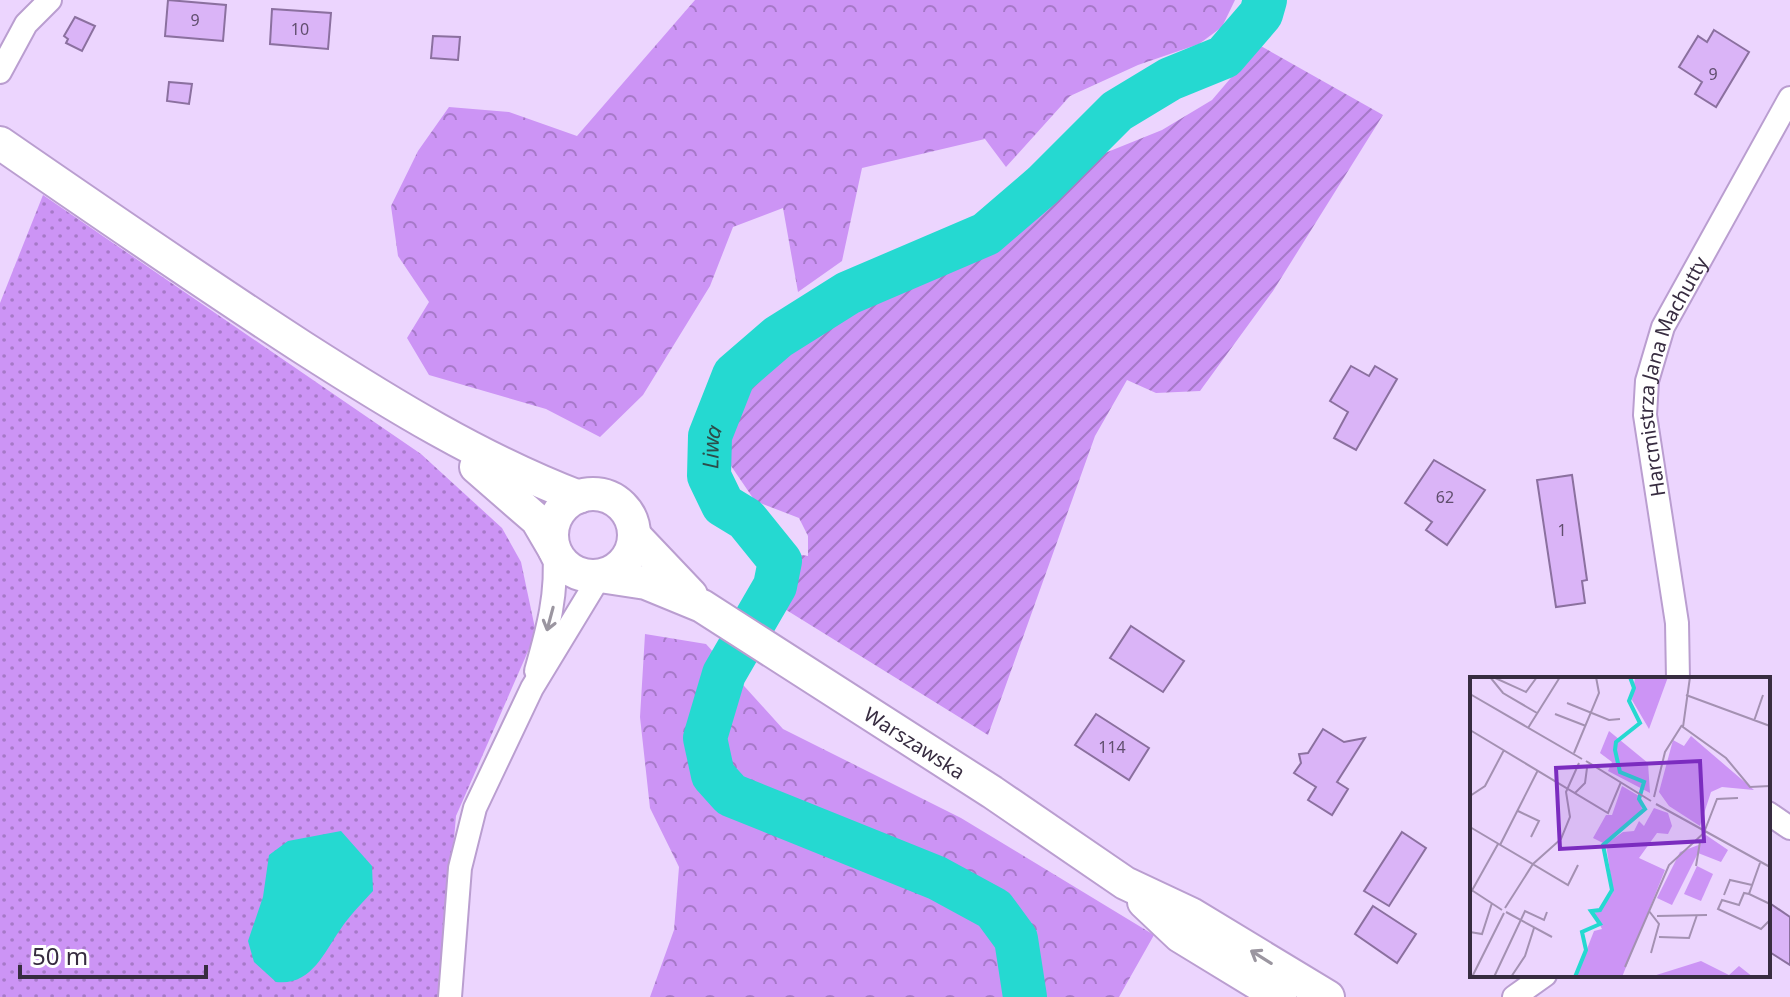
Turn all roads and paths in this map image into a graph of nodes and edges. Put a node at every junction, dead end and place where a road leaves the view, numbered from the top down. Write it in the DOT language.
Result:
graph roads {
  1 [pos="50,0"];
  2 [pos="0,72"];
  3 [pos="1790,98"];
  4 [pos="0,143"];
  5 [pos="414,418"];
  6 [pos="579,497"];
  7 [pos="634,535"];
  8 [pos="554,549"];
  9 [pos="600,576"];
  10 [pos="702,606"];
  11 [pos="1678,677"];
  12 [pos="532,688"];
  13 [pos="1770,814"];
  14 [pos="1790,828"];
  15 [pos="1125,883"];
  16 [pos="1542,977"];
  17 [pos="1553,977"];
  18 [pos="450,997"];
  19 [pos="1280,997"];
  20 [pos="1328,997"];
  21 [pos="1514,997"];
  22 [pos="1543,997"];
  1 -- 2 [label="street"];
  3 -- 11 [label="street, Harcmistrza Jana Machutty"];
  4 -- 5 [label="main road"];
  5 -- 6 [label="main road"];
  5 -- 8 [label="main road"];
  6 -- 7 [label="main road"];
  6 -- 8 [label="main road"];
  7 -- 9 [label="main road"];
  7 -- 10 [label="main road"];
  8 -- 9 [label="main road"];
  8 -- 12 [label="street, one-way"];
  9 -- 10 [label="main road"];
  9 -- 12 [label="street"];
  10 -- 15 [label="main road, Warszawska"];
  12 -- 18 [label="street"];
  13 -- 14 [label="street"];
  15 -- 19 [label="main road, Warszawska"];
  20 -- 15 [label="main road, Warszawska, one-way"];
  16 -- 21 [label="street"];
  17 -- 22 [label="street"];
}
